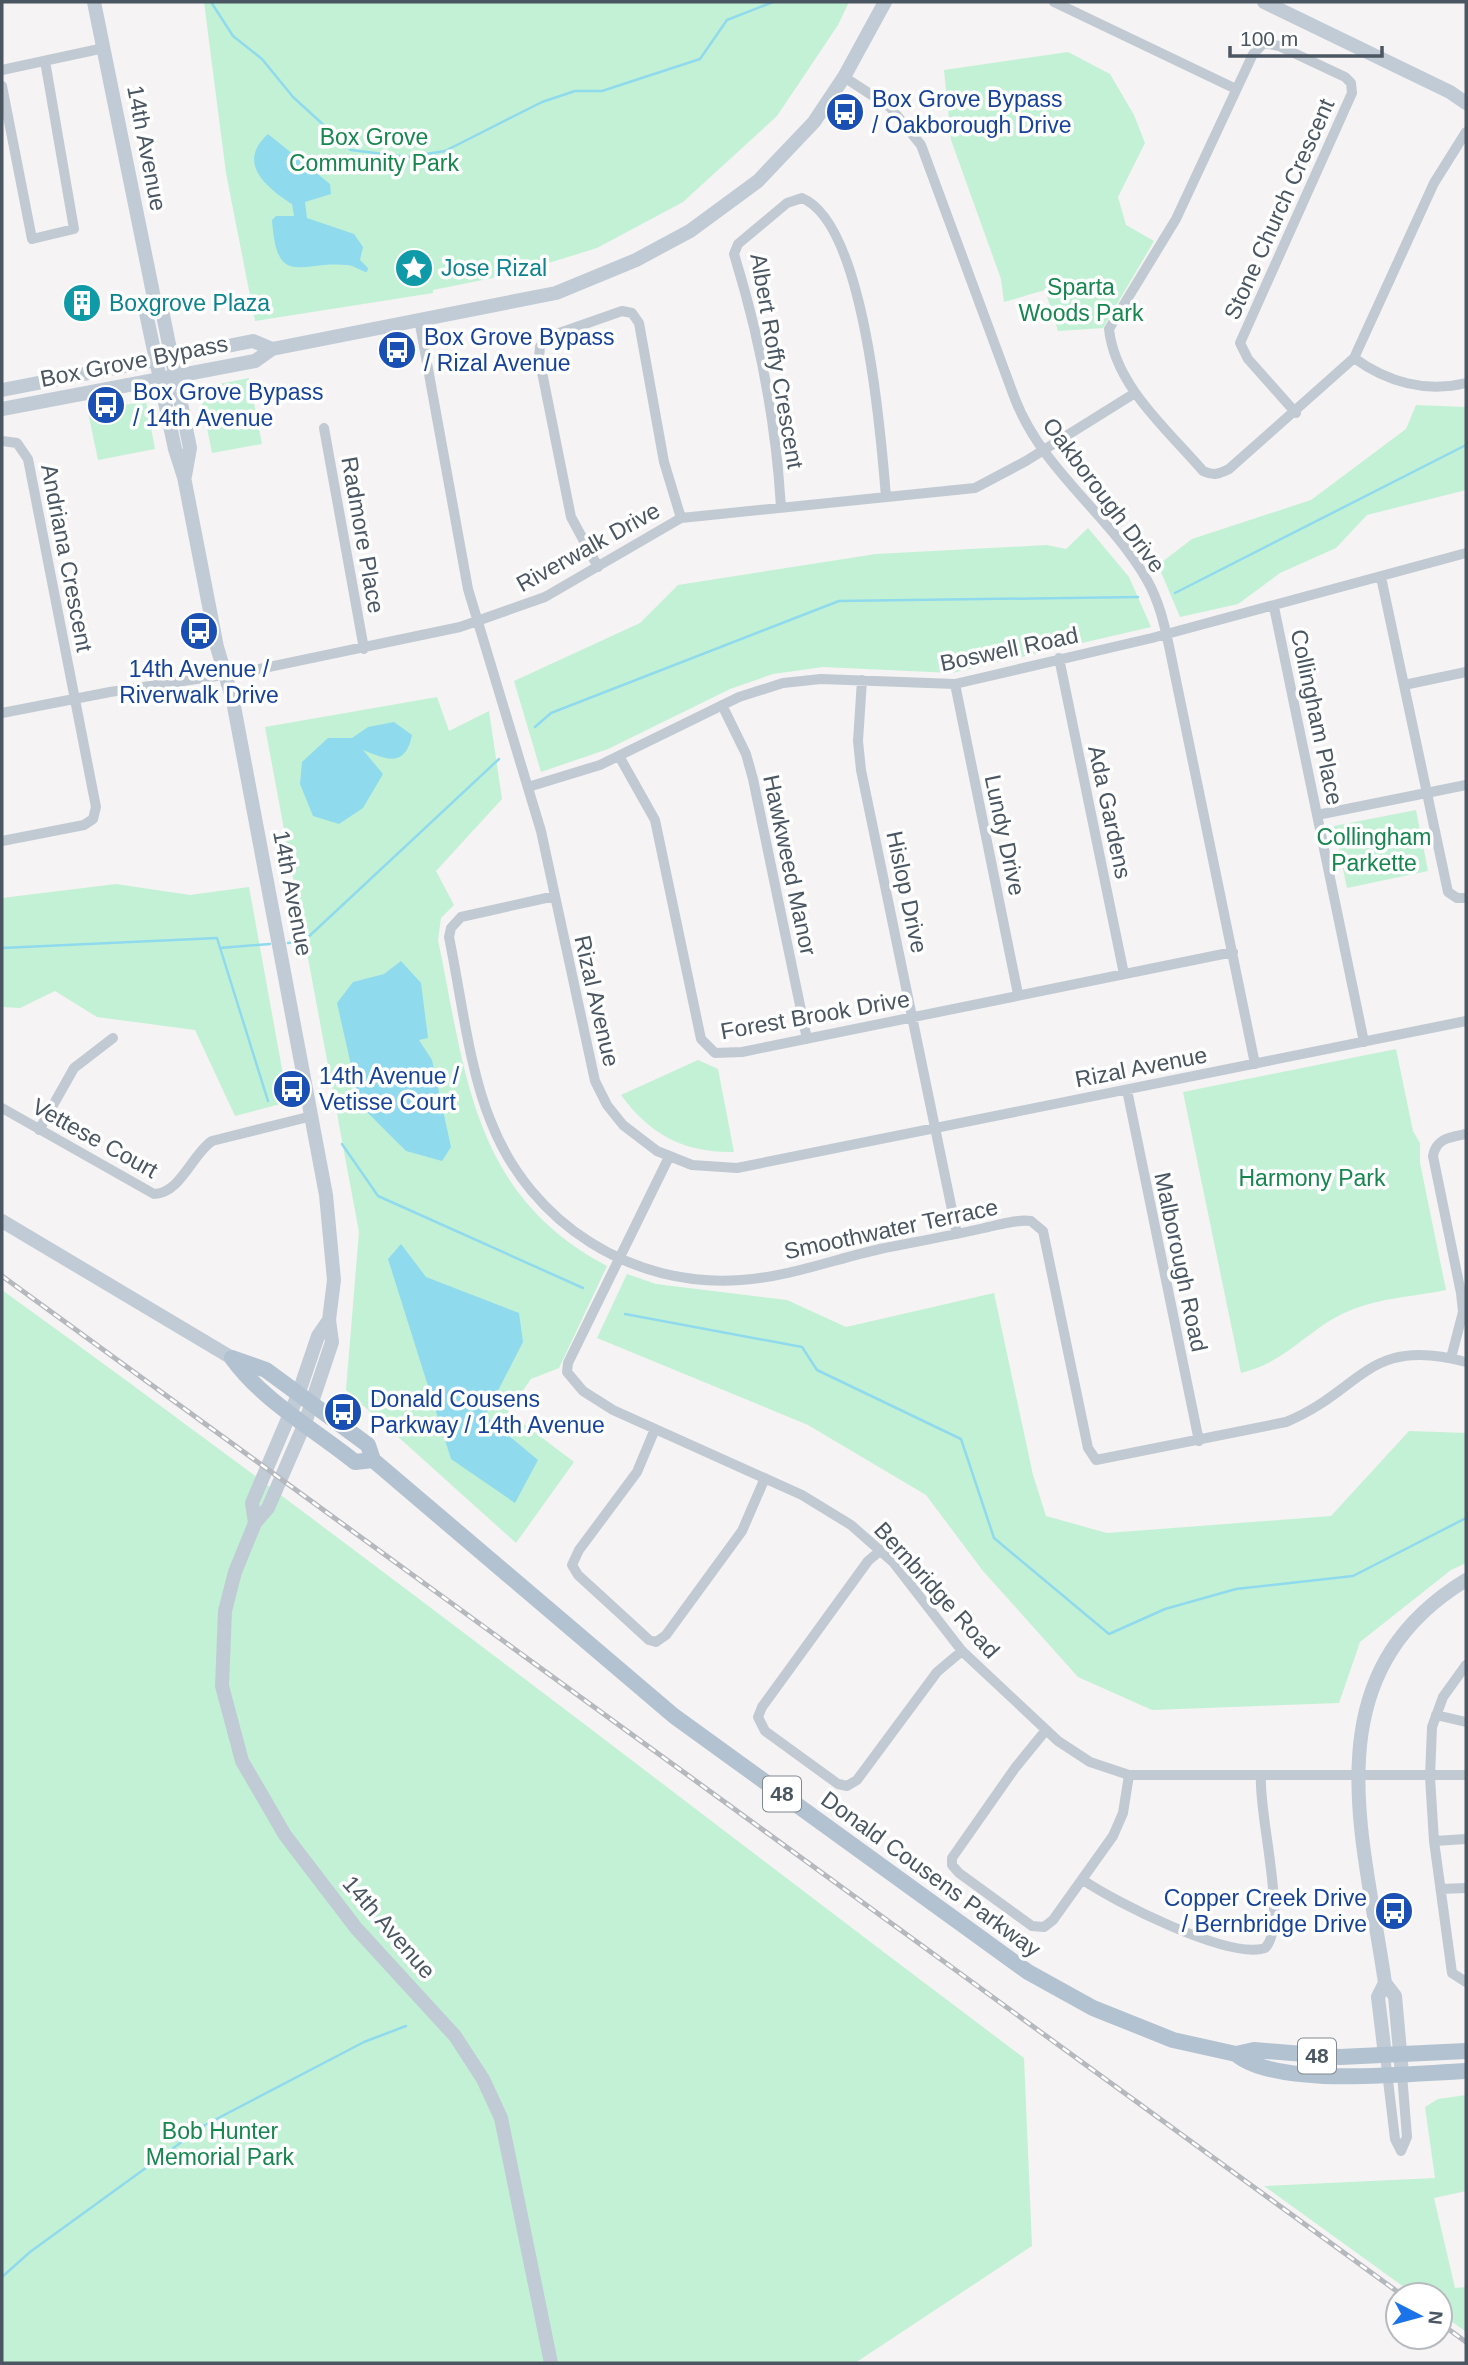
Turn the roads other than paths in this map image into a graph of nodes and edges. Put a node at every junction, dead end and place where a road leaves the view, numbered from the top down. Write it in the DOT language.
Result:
graph roads {
  1 [pos="94,2"];
  2 [pos="885,2"];
  3 [pos="1054,2"];
  4 [pos="1264,2"];
  5 [pos="104,48"];
  6 [pos="45,61"];
  7 [pos="2,70"];
  8 [pos="844,77"];
  9 [pos="2,86"];
  10 [pos="1236,89"];
  11 [pos="1466,103"];
  12 [pos="1466,132"];
  13 [pos="155,303"];
  14 [pos="419,319"];
  15 [pos="272,349"];
  16 [pos="172,356"];
  17 [pos="1354,358"];
  18 [pos="155,359"];
  19 [pos="176,376"];
  20 [pos="159,379"];
  21 [pos="1466,383"];
  22 [pos="2,390"];
  23 [pos="1135,393"];
  24 [pos="2,409"];
  25 [pos="1296,413"];
  26 [pos="324,428"];
  27 [pos="2,441"];
  28 [pos="1042,451"];
  29 [pos="184,477"];
  30 [pos="886,497"];
  31 [pos="781,507"];
  32 [pos="681,518"];
  33 [pos="1466,553"];
  34 [pos="598,567"];
  35 [pos="1381,578"];
  36 [pos="1275,607"];
  37 [pos="477,621"];
  38 [pos="1166,634"];
  39 [pos="364,649"];
  40 [pos="1059,658"];
  41 [pos="1466,672"];
  42 [pos="225,674"];
  43 [pos="862,680"];
  44 [pos="955,684"];
  45 [pos="1404,685"];
  46 [pos="75,699"];
  47 [pos="722,705"];
  48 [pos="2,713"];
  49 [pos="619,756"];
  50 [pos="1466,785"];
  51 [pos="528,788"];
  52 [pos="1426,793"];
  53 [pos="1317,815"];
  54 [pos="2,841"];
  55 [pos="555,896"];
  56 [pos="1466,898"];
  57 [pos="1233,952"];
  58 [pos="1124,974"];
  59 [pos="1018,994"];
  60 [pos="913,1017"];
  61 [pos="1466,1021"];
  62 [pos="113,1038"];
  63 [pos="807,1039"];
  64 [pos="1364,1042"];
  65 [pos="1255,1064"];
  66 [pos="1127,1090"];
  67 [pos="2,1108"];
  68 [pos="312,1116"];
  69 [pos="936,1128"];
  70 [pos="39,1130"];
  71 [pos="1466,1134"];
  72 [pos="669,1157"];
  73 [pos="2,1221"];
  74 [pos="957,1234"];
  75 [pos="619,1258"];
  76 [pos="329,1320"];
  77 [pos="232,1358"];
  78 [pos="1451,1358"];
  79 [pos="1466,1362"];
  80 [pos="298,1395"];
  81 [pos="312,1405"];
  82 [pos="290,1412"];
  83 [pos="305,1423"];
  84 [pos="655,1429"];
  85 [pos="1199,1441"];
  86 [pos="373,1460"];
  87 [pos="765,1478"];
  88 [pos="255,1523"];
  89 [pos="881,1550"];
  90 [pos="1466,1580"];
  91 [pos="962,1651"];
  92 [pos="1466,1665"];
  93 [pos="1436,1715"];
  94 [pos="1466,1721"];
  95 [pos="1046,1730"];
  96 [pos="1129,1774"];
  97 [pos="1261,1776"];
  98 [pos="1357,1776"];
  99 [pos="1466,1776"];
  100 [pos="1430,1777"];
  101 [pos="1466,1839"];
  102 [pos="1434,1841"];
  103 [pos="1083,1880"];
  104 [pos="1466,1888"];
  105 [pos="1441,1889"];
  106 [pos="1466,1982"];
  107 [pos="1466,2051"];
  108 [pos="1236,2054"];
  109 [pos="1392,2055"];
  110 [pos="1466,2071"];
  111 [pos="1394,2074"];
  112 [pos="551,2363"];
  1 -- 5 [label="main road, 14th Avenue"];
  2 -- 8 [label="main road, Box Grove Bypass"];
  3 -- 10 [label="street"];
  4 -- 11 [label="main road"];
  5 -- 6 [label="street"];
  5 -- 13 [label="main road, 14th Avenue"];
  6 -- 7 [label="street"];
  6 -- 9 [label="street"];
  8 -- 14 [label="main road, Box Grove Bypass"];
  8 -- 28 [label="street, Oakborough Drive"];
  10 -- 23 [label="street, Stone Church Crescent"];
  10 -- 25 [label="street, Stone Church Crescent"];
  12 -- 17 [label="street, Stone Church Crescent"];
  13 -- 16 [label="main road, 14th Avenue"];
  13 -- 18 [label="main road, 14th Avenue"];
  14 -- 15 [label="main road, Box Grove Bypass"];
  14 -- 37 [label="street, Rizal Avenue"];
  15 -- 16 [label="main road, Box Grove Bypass"];
  15 -- 19 [label="main road, Box Grove Bypass"];
  16 -- 18 [label="main road, Box Grove Bypass"];
  16 -- 19 [label="main road, 14th Avenue"];
  17 -- 21 [label="street"];
  17 -- 25 [label="street, Stone Church Crescent"];
  18 -- 20 [label="main road, 14th Avenue"];
  18 -- 22 [label="main road, Box Grove Bypass"];
  19 -- 20 [label="main road, Box Grove Bypass"];
  19 -- 29 [label="main road, 14th Avenue"];
  20 -- 24 [label="main road, Box Grove Bypass"];
  20 -- 29 [label="main road, 14th Avenue"];
  23 -- 25 [label="street, Stone Church Crescent"];
  23 -- 28 [label="street, Riverwalk Drive"];
  26 -- 39 [label="street, Radmore Place"];
  27 -- 46 [label="street, Andriana Crescent"];
  28 -- 30 [label="street, Riverwalk Drive"];
  28 -- 38 [label="street, Oakborough Drive"];
  29 -- 42 [label="main road, 14th Avenue"];
  30 -- 31 [label="street, Riverwalk Drive"];
  30 -- 31 [label="street, Albert Roffy Crescent"];
  31 -- 32 [label="street, Riverwalk Drive"];
  32 -- 34 [label="street, Riverwalk Drive"];
  32 -- 34 [label="street"];
  33 -- 35 [label="street, Boswell Road"];
  34 -- 37 [label="street, Riverwalk Drive"];
  35 -- 36 [label="street, Boswell Road"];
  35 -- 45 [label="street"];
  36 -- 38 [label="street, Boswell Road"];
  36 -- 53 [label="street, Collingham Place"];
  37 -- 39 [label="street, Riverwalk Drive"];
  37 -- 51 [label="street, Rizal Avenue"];
  38 -- 40 [label="street, Boswell Road"];
  38 -- 57 [label="street, Oakborough Drive"];
  39 -- 42 [label="street, Riverwalk Drive"];
  40 -- 44 [label="street, Boswell Road"];
  40 -- 58 [label="street, Ada Gardens"];
  41 -- 45 [label="street"];
  42 -- 46 [label="street, Riverwalk Drive"];
  42 -- 68 [label="main road, 14th Avenue"];
  43 -- 44 [label="street, Boswell Road"];
  43 -- 47 [label="street, Boswell Road"];
  43 -- 60 [label="street, Hislop Drive"];
  44 -- 59 [label="street, Lundy Drive"];
  45 -- 52 [label="street"];
  46 -- 48 [label="street, Riverwalk Drive"];
  46 -- 54 [label="street, Andriana Crescent"];
  47 -- 49 [label="street, Boswell Road"];
  47 -- 63 [label="street, Hawkweed Manor"];
  49 -- 51 [label="street, Boswell Road"];
  49 -- 63 [label="street, Forest Brook Drive"];
  50 -- 52 [label="street"];
  51 -- 55 [label="street, Rizal Avenue"];
  52 -- 53 [label="street"];
  52 -- 56 [label="street"];
  53 -- 64 [label="street, Collingham Place"];
  55 -- 72 [label="street, Rizal Avenue"];
  55 -- 75 [label="street, Smoothwater Terrace"];
  57 -- 58 [label="street, Forest Brook Drive"];
  57 -- 65 [label="street, Oakborough Drive"];
  58 -- 59 [label="street, Forest Brook Drive"];
  59 -- 60 [label="street, Forest Brook Drive"];
  60 -- 63 [label="street, Forest Brook Drive"];
  60 -- 69 [label="street, Hislop Drive"];
  61 -- 64 [label="street, Rizal Avenue"];
  62 -- 70 [label="street"];
  64 -- 65 [label="street, Rizal Avenue"];
  65 -- 66 [label="street, Rizal Avenue"];
  66 -- 69 [label="street, Rizal Avenue"];
  66 -- 85 [label="street, Malborough Road"];
  67 -- 70 [label="street, Vettese Court"];
  68 -- 70 [label="street, Vettese Court"];
  68 -- 76 [label="main road, 14th Avenue"];
  69 -- 72 [label="street, Rizal Avenue"];
  69 -- 74 [label="street, Hislop Drive"];
  71 -- 78 [label="street"];
  72 -- 75 [label="street, Bernbridge Road"];
  73 -- 77 [label="main road, Donald Cousens Parkway / 48"];
  74 -- 75 [label="street, Smoothwater Terrace"];
  74 -- 85 [label="street, Smoothwater Terrace"];
  75 -- 84 [label="street, Bernbridge Road"];
  76 -- 80 [label="main road, 14th Avenue"];
  76 -- 81 [label="main road, 14th Avenue"];
  77 -- 80 [label="main road, Donald Cousens Parkway / 48"];
  77 -- 82 [label="main road, Donald Cousens Parkway / 48"];
  78 -- 79 [label="street, Smoothwater Terrace"];
  78 -- 85 [label="street, Smoothwater Terrace"];
  80 -- 81 [label="main road, Donald Cousens Parkway / 48"];
  80 -- 82 [label="main road, 14th Avenue"];
  81 -- 83 [label="main road, 14th Avenue"];
  81 -- 86 [label="main road, Donald Cousens Parkway / 48"];
  82 -- 83 [label="main road, Donald Cousens Parkway / 48"];
  82 -- 88 [label="main road, 14th Avenue"];
  83 -- 86 [label="main road, Donald Cousens Parkway / 48"];
  83 -- 88 [label="main road, 14th Avenue"];
  84 -- 87 [label="street, Bernbridge Road"];
  84 -- 87 [label="street"];
  86 -- 108 [label="main road, Donald Cousens Parkway / 48"];
  87 -- 89 [label="street, Bernbridge Road"];
  88 -- 112 [label="main road, 14th Avenue"];
  89 -- 91 [label="street, Bernbridge Road"];
  89 -- 91 [label="street"];
  90 -- 98 [label="main road"];
  91 -- 95 [label="street, Bernbridge Road"];
  92 -- 93 [label="street"];
  93 -- 94 [label="street"];
  93 -- 100 [label="street"];
  95 -- 96 [label="street, Bernbridge Road"];
  95 -- 103 [label="street"];
  96 -- 97 [label="street, Bernbridge Road"];
  96 -- 103 [label="street"];
  97 -- 98 [label="street, Bernbridge Road"];
  97 -- 103 [label="street"];
  98 -- 100 [label="street, Bernbridge Road"];
  98 -- 109 [label="main road"];
  99 -- 100 [label="street, Bernbridge Road"];
  100 -- 102 [label="street"];
  101 -- 102 [label="street"];
  102 -- 105 [label="street"];
  104 -- 105 [label="street"];
  105 -- 106 [label="street"];
  107 -- 109 [label="main road, Donald Cousens Parkway / 48"];
  108 -- 109 [label="main road, Donald Cousens Parkway / 48"];
  108 -- 111 [label="main road, Donald Cousens Parkway / 48"];
  109 -- 111 [label="main road"];
  110 -- 111 [label="main road, Donald Cousens Parkway / 48"];
  111 -- 111 [label="street"];
}
